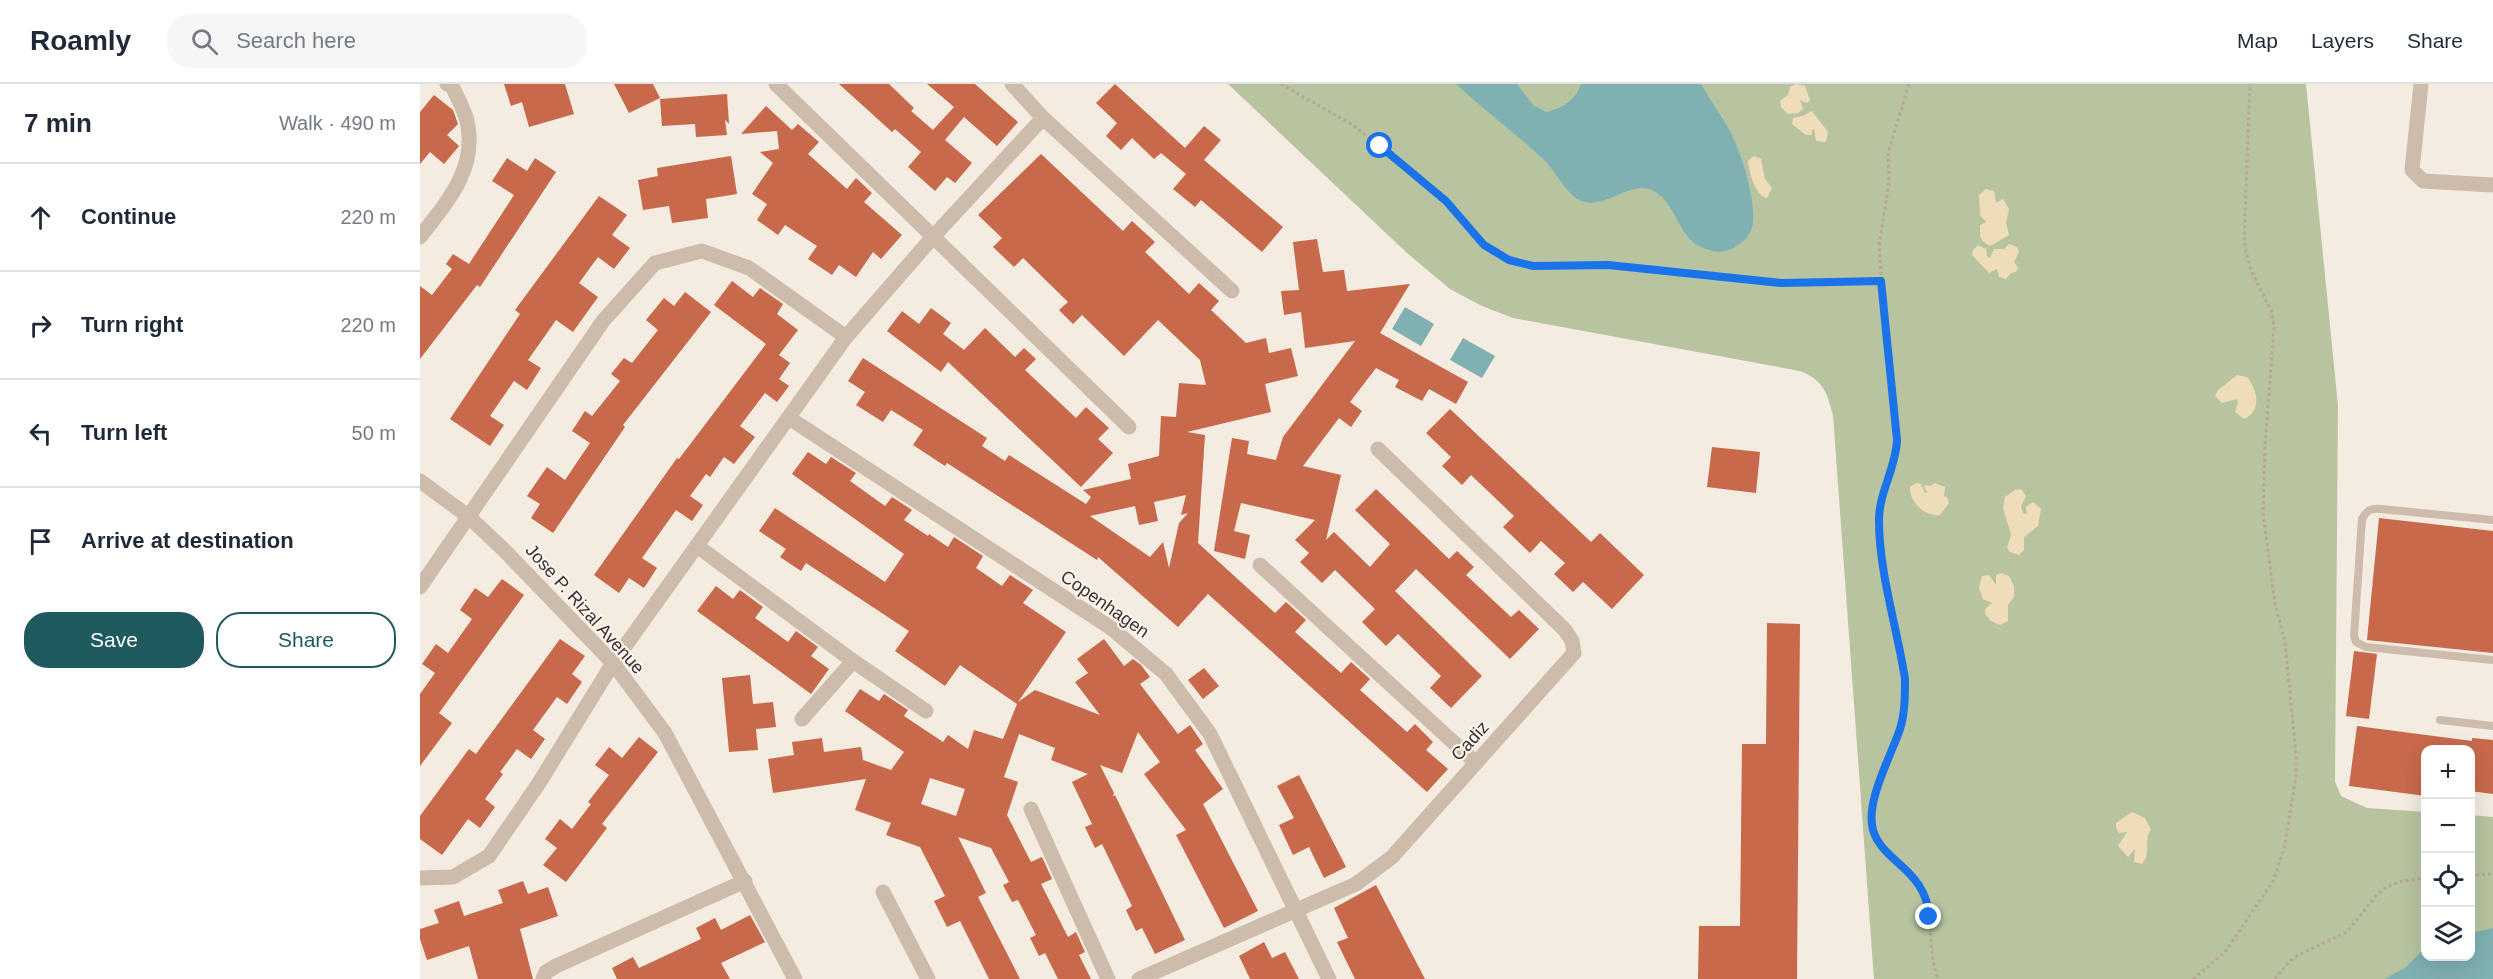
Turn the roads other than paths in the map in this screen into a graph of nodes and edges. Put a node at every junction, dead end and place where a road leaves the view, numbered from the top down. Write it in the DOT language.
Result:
graph roads {
  1 [pos="776,84"];
  2 [pos="1012,84"];
  3 [pos="2421,84"];
  4 [pos="451,85"];
  5 [pos="1043,118"];
  6 [pos="2493,185"];
  7 [pos="420,237"];
  8 [pos="933,238"];
  9 [pos="1232,291"];
  10 [pos="846,337"];
  11 [pos="789,418"];
  12 [pos="1129,428"];
  13 [pos="1378,449"];
  14 [pos="420,481"];
  15 [pos="468,516"];
  16 [pos="2493,520"];
  17 [pos="697,546"];
  18 [pos="1260,565"];
  19 [pos="420,587"];
  20 [pos="2493,660"];
  21 [pos="853,661"];
  22 [pos="613,663"];
  23 [pos="926,711"];
  24 [pos="802,719"];
  25 [pos="2440,720"];
  26 [pos="2493,726"];
  27 [pos="1476,763"];
  28 [pos="1031,809"];
  29 [pos="420,878"];
  30 [pos="745,881"];
  31 [pos="883,892"];
  32 [pos="1297,910"];
  33 [pos="543,979"];
  34 [pos="795,979"];
  35 [pos="928,979"];
  36 [pos="1108,979"];
  37 [pos="1139,979"];
  38 [pos="1329,979"];
  1 -- 8 [label="street"];
  2 -- 5 [label="street"];
  3 -- 6 [label="street"];
  4 -- 7 [label="street"];
  5 -- 8 [label="street"];
  5 -- 9 [label="street"];
  8 -- 10 [label="street"];
  8 -- 12 [label="street"];
  10 -- 11 [label="street"];
  10 -- 15 [label="street"];
  11 -- 17 [label="street"];
  11 -- 32 [label="street, Copenhagen"];
  13 -- 27 [label="street, Cadiz"];
  14 -- 15 [label="street, Jose P. Rizal Avenue"];
  15 -- 19 [label="street"];
  15 -- 22 [label="street, Jose P. Rizal Avenue"];
  16 -- 20 [label="lane"];
  17 -- 21 [label="street"];
  17 -- 22 [label="street"];
  18 -- 27 [label="street"];
  21 -- 23 [label="street"];
  21 -- 24 [label="street"];
  22 -- 29 [label="street"];
  22 -- 30 [label="street, Jose P. Rizal Avenue"];
  25 -- 26 [label="lane"];
  27 -- 32 [label="street, Cadiz"];
  28 -- 36 [label="street"];
  30 -- 33 [label="street"];
  30 -- 34 [label="street, Jose P. Rizal Avenue"];
  31 -- 35 [label="street"];
  32 -- 37 [label="street, Cadiz"];
  32 -- 38 [label="street, Copenhagen"];
}
